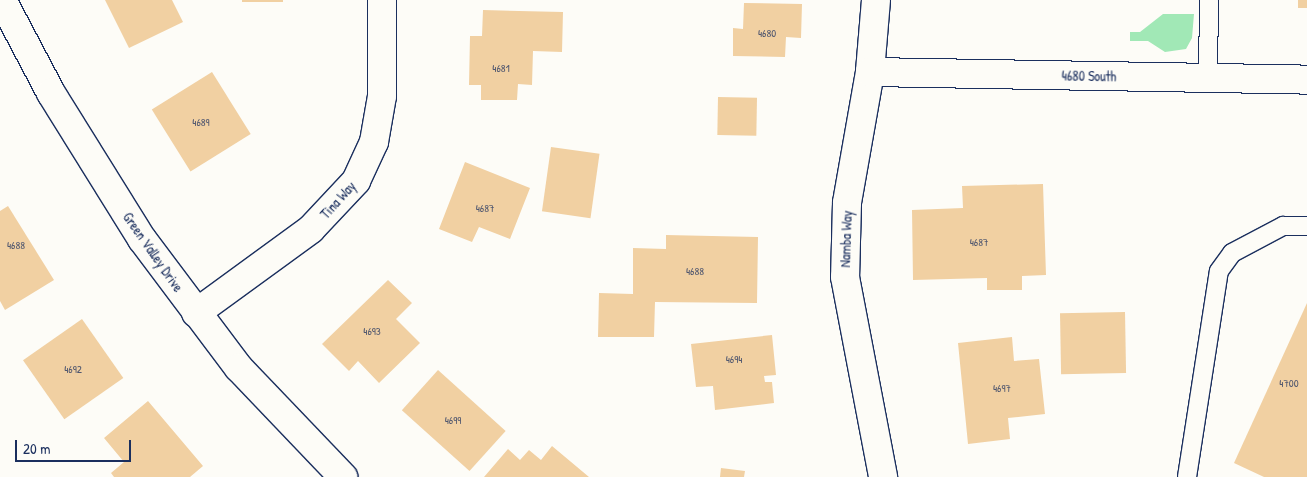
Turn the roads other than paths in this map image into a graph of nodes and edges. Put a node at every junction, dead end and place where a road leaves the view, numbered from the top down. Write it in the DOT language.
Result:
graph roads {
  1 [pos="2,0"];
  2 [pos="382,0"];
  3 [pos="876,0"];
  4 [pos="1209,0"];
  5 [pos="870,72"];
  6 [pos="1208,79"];
  7 [pos="1307,80"];
  8 [pos="1307,226"];
  9 [pos="196,313"];
  10 [pos="343,477"];
  11 [pos="883,477"];
  12 [pos="1187,477"];
  1 -- 9 [label="street, Green Valley Drive"];
  2 -- 9 [label="street, Tina Way"];
  3 -- 5 [label="street, Namba Way"];
  4 -- 6 [label="lane"];
  5 -- 6 [label="street, 4680 South"];
  5 -- 11 [label="street, Namba Way"];
  6 -- 7 [label="street, 4680 South"];
  8 -- 12 [label="lane"];
  9 -- 10 [label="street, Green Valley Drive"];
}
